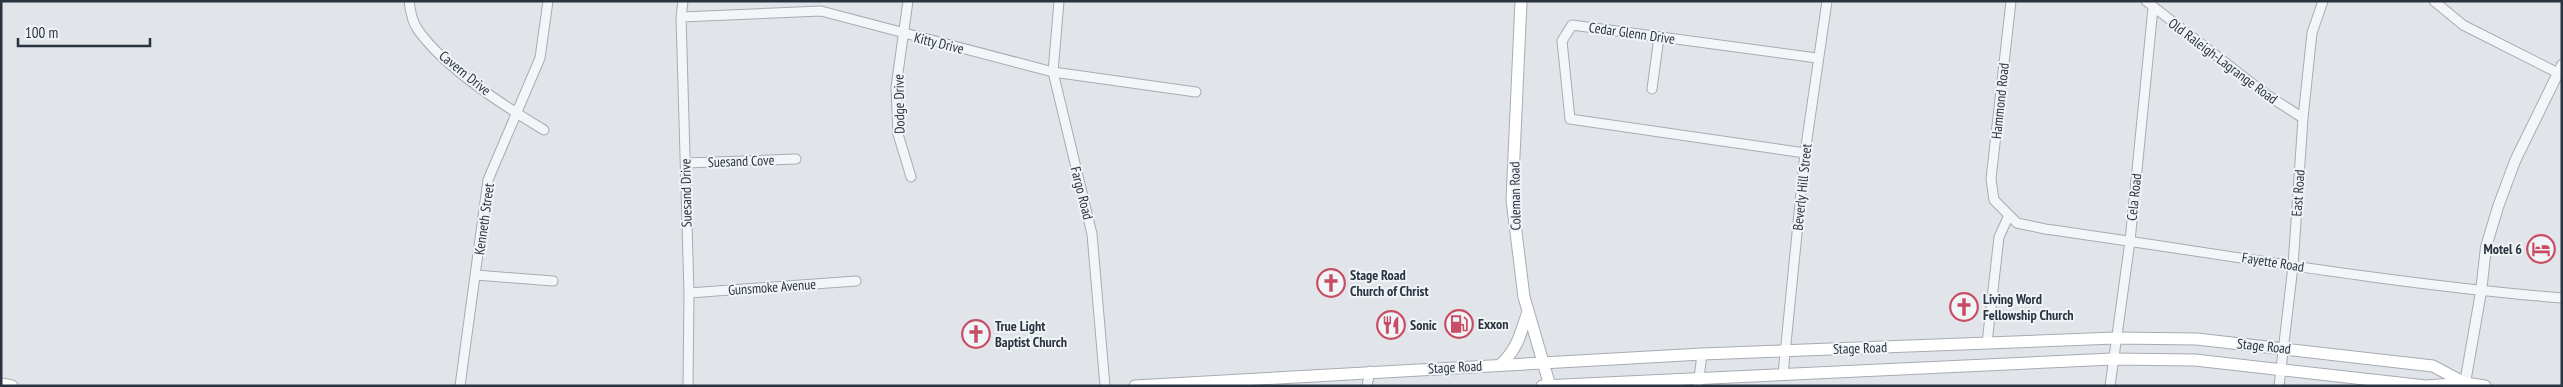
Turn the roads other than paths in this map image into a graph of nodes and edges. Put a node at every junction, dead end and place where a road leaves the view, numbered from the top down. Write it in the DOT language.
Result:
graph roads {
  1 [pos="409,1"];
  2 [pos="548,1"];
  3 [pos="683,1"];
  4 [pos="908,1"];
  5 [pos="1060,1"];
  6 [pos="1521,1"];
  7 [pos="1827,1"];
  8 [pos="2010,1"];
  9 [pos="2146,1"];
  10 [pos="2323,1"];
  11 [pos="2434,1"];
  12 [pos="2153,8"];
  13 [pos="681,17"];
  14 [pos="903,33"];
  15 [pos="1659,37"];
  16 [pos="1818,58"];
  17 [pos="2560,69"];
  18 [pos="1053,72"];
  19 [pos="1652,89"];
  20 [pos="1196,92"];
  21 [pos="516,113"];
  22 [pos="2303,118"];
  23 [pos="544,130"];
  24 [pos="1805,153"];
  25 [pos="796,159"];
  26 [pos="686,163"];
  27 [pos="911,177"];
  28 [pos="1994,200"];
  29 [pos="2009,215"];
  30 [pos="2130,241"];
  31 [pos="2293,266"];
  32 [pos="476,275"];
  33 [pos="553,281"];
  34 [pos="856,281"];
  35 [pos="2482,292"];
  36 [pos="689,293"];
  37 [pos="2562,298"];
  38 [pos="1528,312"];
  39 [pos="2115,338"];
  40 [pos="1987,343"];
  41 [pos="2283,347"];
  42 [pos="1784,351"];
  43 [pos="1702,354"];
  44 [pos="2112,359"];
  45 [pos="1544,363"];
  46 [pos="1500,365"];
  47 [pos="2280,368"];
  48 [pos="1370,371"];
  49 [pos="1783,374"];
  50 [pos="1698,382"];
  51 [pos="1,384"];
  52 [pos="2465,385"];
  53 [pos="12,386"];
  54 [pos="460,386"];
  55 [pos="688,386"];
  56 [pos="1105,386"];
  57 [pos="1135,386"];
  58 [pos="1367,386"];
  59 [pos="1542,386"];
  60 [pos="1550,386"];
  61 [pos="2110,386"];
  62 [pos="2279,386"];
  63 [pos="2485,386"];
  1 -- 21 [label="street, Cavern Drive"];
  2 -- 21 [label="street, Kenneth Street"];
  3 -- 13 [label="street, Suesand Drive"];
  4 -- 14 [label="street, Dodge Drive"];
  5 -- 18 [label="street, Fargo Road"];
  6 -- 38 [label="main road, Coleman Road"];
  7 -- 16 [label="street, Beverly Hill Street"];
  8 -- 28 [label="street, Hammond Road"];
  9 -- 12 [label="street, Old Raleigh-Lagrange Road"];
  10 -- 22 [label="street, East Road"];
  11 -- 17 [label="street"];
  12 -- 22 [label="street, Old Raleigh-Lagrange Road"];
  12 -- 30 [label="street, Cela Road"];
  13 -- 14 [label="street, Kitty Drive"];
  13 -- 26 [label="street, Suesand Drive"];
  14 -- 18 [label="street, Kitty Drive"];
  14 -- 27 [label="street, Dodge Drive"];
  15 -- 16 [label="street, Cedar Glenn Drive"];
  15 -- 19 [label="street"];
  15 -- 24 [label="street, Cedar Glenn Drive"];
  16 -- 24 [label="street, Beverly Hill Street"];
  17 -- 35 [label="street"];
  18 -- 20 [label="street, Kitty Drive"];
  18 -- 56 [label="street, Fargo Road"];
  21 -- 23 [label="street, Cavern Drive"];
  21 -- 32 [label="street, Kenneth Street"];
  22 -- 31 [label="street, East Road"];
  24 -- 42 [label="street, Beverly Hill Street"];
  25 -- 26 [label="street, Suesand Cove"];
  26 -- 36 [label="street, Suesand Drive"];
  28 -- 29 [label="street, Fayette Road"];
  29 -- 30 [label="street, Fayette Road"];
  29 -- 40 [label="street"];
  30 -- 31 [label="street, Fayette Road"];
  30 -- 39 [label="street, Cela Road"];
  31 -- 35 [label="street, Fayette Road"];
  31 -- 41 [label="street, East Road"];
  32 -- 33 [label="street"];
  32 -- 54 [label="street, Kenneth Street"];
  34 -- 36 [label="street, Gunsmoke Avenue"];
  35 -- 37 [label="street, Fayette Road"];
  35 -- 52 [label="street"];
  36 -- 55 [label="street, Suesand Drive"];
  38 -- 45 [label="main road, Coleman Road"];
  38 -- 46 [label="main road"];
  39 -- 40 [label="main road, Stage Road"];
  39 -- 41 [label="main road, Stage Road"];
  39 -- 44 [label="street, Cela Road"];
  40 -- 42 [label="main road, Stage Road"];
  41 -- 47 [label="street, East Road"];
  41 -- 52 [label="main road, Stage Road"];
  42 -- 43 [label="main road, Stage Road"];
  42 -- 49 [label="street, Beverly Hill Street"];
  43 -- 45 [label="main road, Stage Road"];
  43 -- 50 [label="street"];
  44 -- 47 [label="main road, Stage Road"];
  44 -- 49 [label="main road, Stage Road"];
  44 -- 61 [label="street, Cela Road"];
  45 -- 46 [label="main road, Stage Road"];
  45 -- 60 [label="main road, Coleman Road"];
  46 -- 48 [label="main road, Stage Road"];
  47 -- 52 [label="main road, Stage Road"];
  47 -- 62 [label="street, East Road"];
  48 -- 57 [label="main road, Stage Road"];
  48 -- 58 [label="street"];
  49 -- 50 [label="main road, Stage Road"];
  50 -- 60 [label="main road, Stage Road"];
  51 -- 53 [label="main road"];
  52 -- 63 [label="main road"];
  59 -- 60 [label="main road, Stage Road"];
}
